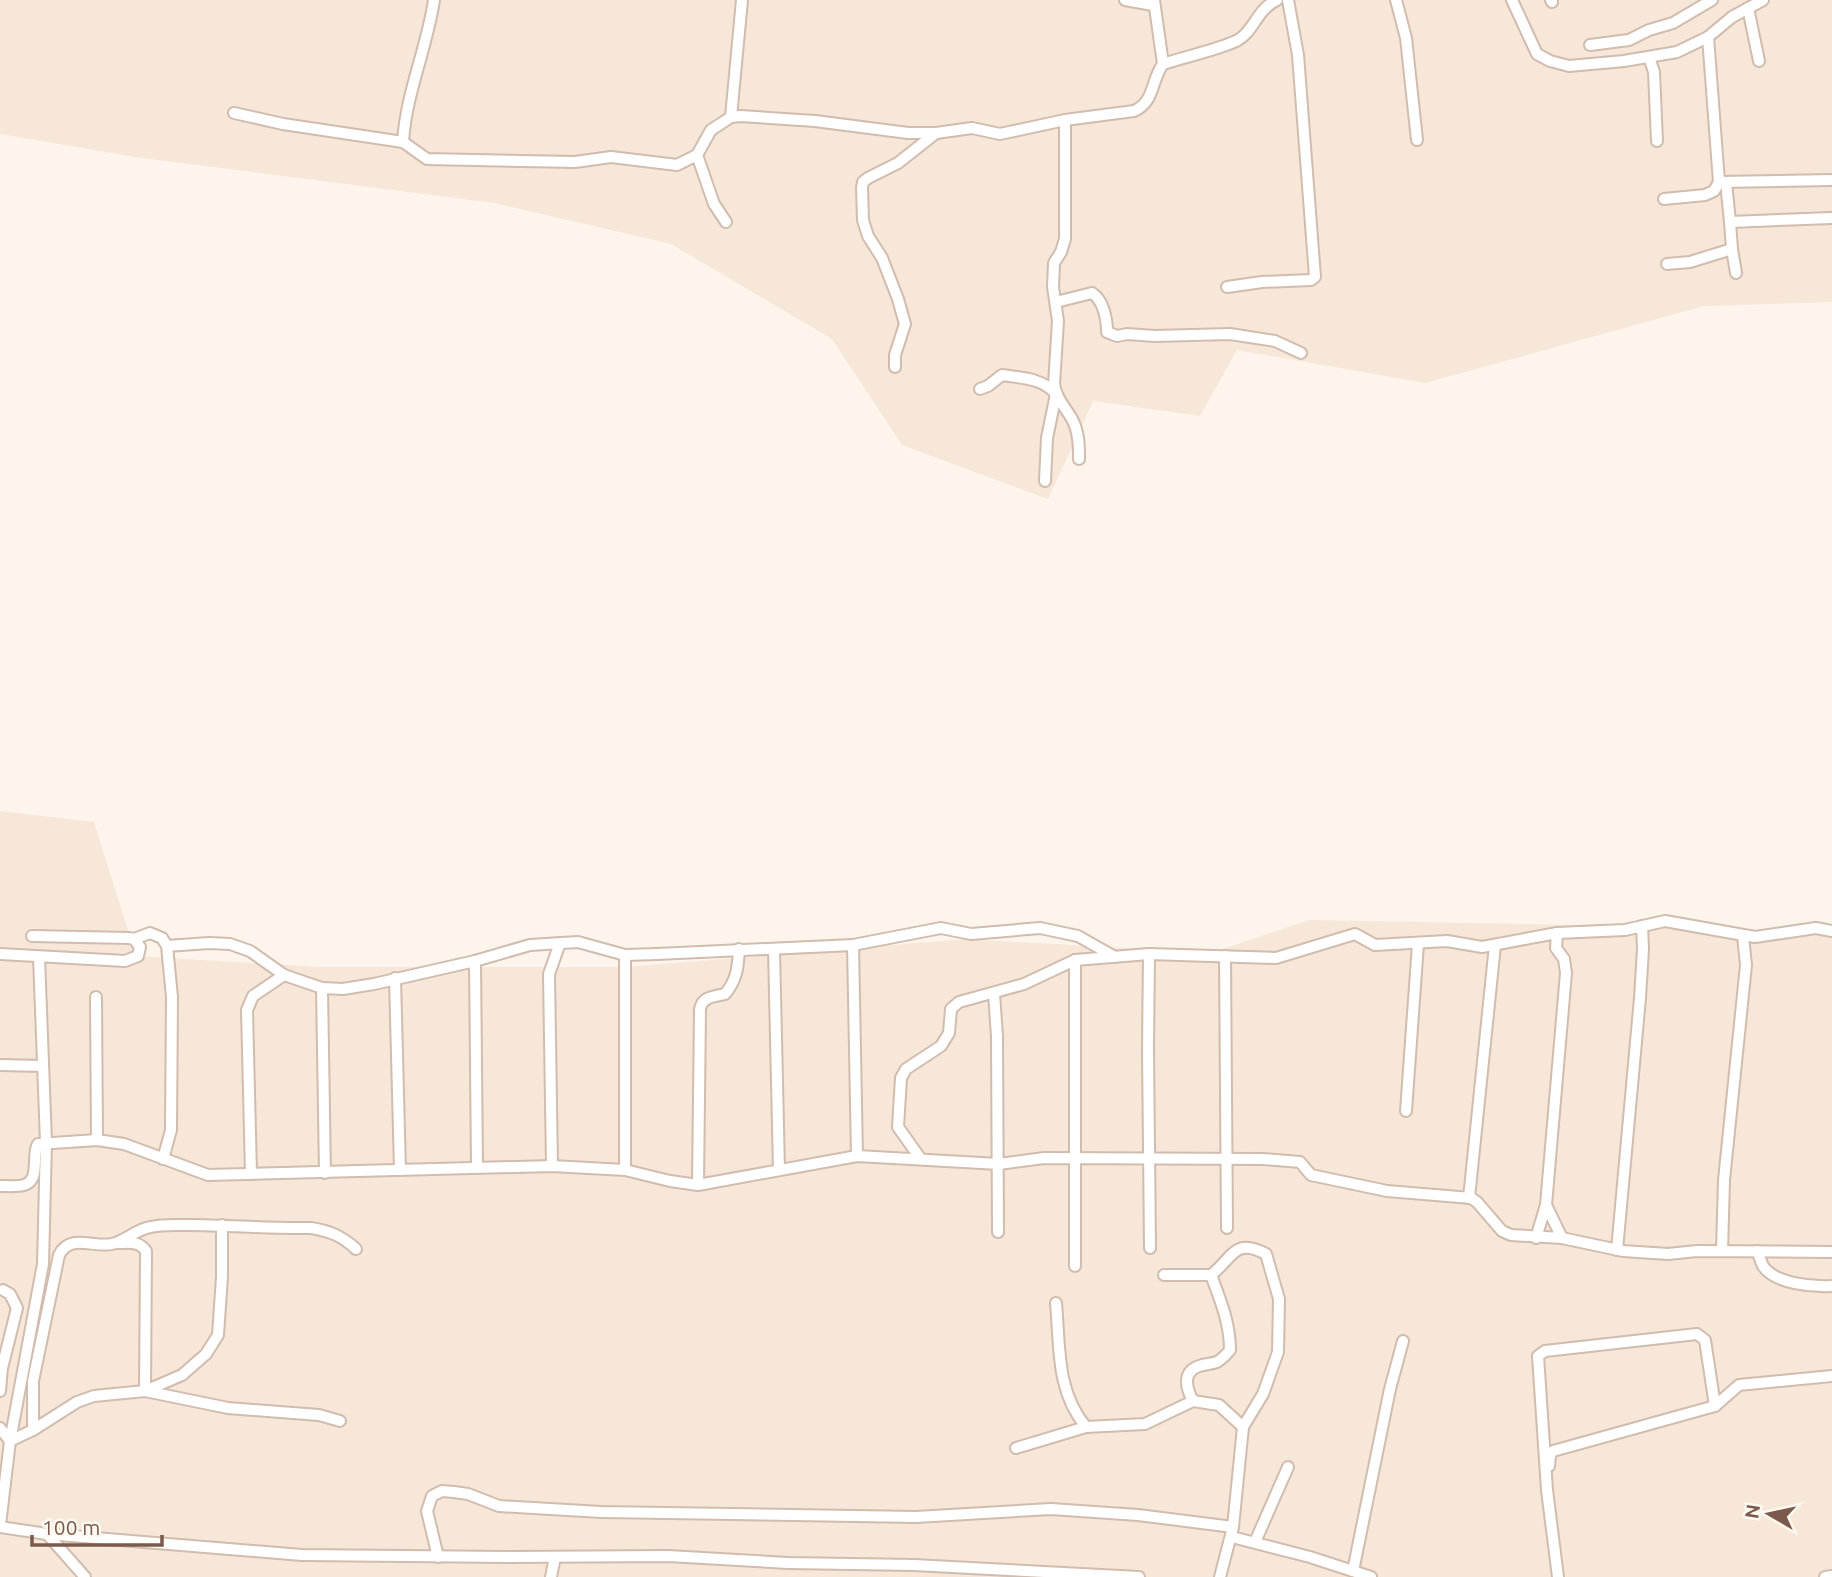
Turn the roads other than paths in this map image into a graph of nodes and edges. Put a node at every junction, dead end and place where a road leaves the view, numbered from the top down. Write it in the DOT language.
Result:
graph roads {
  1 [pos="435,0"];
  2 [pos="742,0"];
  3 [pos="1125,0"];
  4 [pos="1277,0"];
  5 [pos="1288,0"];
  6 [pos="1396,0"];
  7 [pos="1512,0"];
  8 [pos="1712,0"];
  9 [pos="1763,0"];
  10 [pos="1154,2"];
  11 [pos="1748,8"];
  12 [pos="1708,37"];
  13 [pos="1590,46"];
  14 [pos="1649,57"];
  15 [pos="1759,61"];
  16 [pos="1163,64"];
  17 [pos="234,113"];
  18 [pos="731,117"];
  19 [pos="1065,120"];
  20 [pos="936,133"];
  21 [pos="1417,140"];
  22 [pos="1657,141"];
  23 [pos="403,142"];
  24 [pos="697,155"];
  25 [pos="1832,180"];
  26 [pos="1722,182"];
  27 [pos="1664,199"];
  28 [pos="1832,218"];
  29 [pos="726,222"];
  30 [pos="1730,222"];
  31 [pos="1732,249"];
  32 [pos="1667,264"];
  33 [pos="1736,273"];
  34 [pos="1227,287"];
  35 [pos="1056,302"];
  36 [pos="1301,353"];
  37 [pos="894,367"];
  38 [pos="980,389"];
  39 [pos="1056,394"];
  40 [pos="1079,459"];
  41 [pos="1045,481"];
  42 [pos="1642,926"];
  43 [pos="1832,931"];
  44 [pos="1557,933"];
  45 [pos="32,936"];
  46 [pos="1743,936"];
  47 [pos="134,939"];
  48 [pos="560,943"];
  49 [pos="1418,944"];
  50 [pos="853,945"];
  51 [pos="1495,945"];
  52 [pos="167,946"];
  53 [pos="739,949"];
  54 [pos="774,949"];
  55 [pos="0,954"];
  56 [pos="1149,954"];
  57 [pos="625,955"];
  58 [pos="1225,956"];
  59 [pos="39,957"];
  60 [pos="1115,957"];
  61 [pos="1075,960"];
  62 [pos="475,961"];
  63 [pos="284,975"];
  64 [pos="395,978"];
  65 [pos="322,988"];
  66 [pos="994,993"];
  67 [pos="96,997"];
  68 [pos="0,1065"];
  69 [pos="43,1066"];
  70 [pos="1406,1111"];
  71 [pos="97,1140"];
  72 [pos="46,1142"];
  73 [pos="857,1156"];
  74 [pos="920,1158"];
  75 [pos="1074,1158"];
  76 [pos="1149,1158"];
  77 [pos="163,1159"];
  78 [pos="1225,1159"];
  79 [pos="999,1164"];
  80 [pos="477,1166"];
  81 [pos="552,1166"];
  82 [pos="400,1170"];
  83 [pos="625,1170"];
  84 [pos="779,1170"];
  85 [pos="325,1173"];
  86 [pos="251,1174"];
  87 [pos="698,1185"];
  88 [pos="0,1186"];
  89 [pos="1469,1198"];
  90 [pos="1546,1205"];
  91 [pos="222,1225"];
  92 [pos="1227,1228"];
  93 [pos="998,1232"];
  94 [pos="1536,1238"];
  95 [pos="1562,1238"];
  96 [pos="116,1243"];
  97 [pos="1150,1248"];
  98 [pos="356,1249"];
  99 [pos="1617,1250"];
  100 [pos="1722,1251"];
  101 [pos="1757,1251"];
  102 [pos="1832,1252"];
  103 [pos="1075,1266"];
  104 [pos="1164,1275"];
  105 [pos="1211,1275"];
  106 [pos="1832,1286"];
  107 [pos="3,1290"];
  108 [pos="1056,1303"];
  109 [pos="1402,1341"];
  110 [pos="1832,1376"];
  111 [pos="0,1391"];
  112 [pos="145,1391"];
  113 [pos="1193,1401"];
  114 [pos="1715,1406"];
  115 [pos="340,1421"];
  116 [pos="1086,1427"];
  117 [pos="1243,1427"];
  118 [pos="0,1428"];
  119 [pos="33,1430"];
  120 [pos="5,1443"];
  121 [pos="1016,1448"];
  122 [pos="1288,1467"];
  123 [pos="1547,1490"];
  124 [pos="0,1526"];
  125 [pos="1233,1532"];
  126 [pos="47,1534"];
  127 [pos="1255,1542"];
  128 [pos="438,1557"];
  129 [pos="555,1557"];
  130 [pos="1353,1571"];
  131 [pos="1832,1576"];
  132 [pos="85,1577"];
  133 [pos="551,1577"];
  134 [pos="1139,1577"];
  135 [pos="1220,1577"];
  136 [pos="1371,1577"];
  137 [pos="1558,1577"];
  138 [pos="1825,1577"];
  1 -- 23 [label="street"];
  2 -- 18 [label="street"];
  3 -- 10 [label="street"];
  4 -- 16 [label="street"];
  5 -- 34 [label="street"];
  6 -- 21 [label="street"];
  7 -- 14 [label="street"];
  8 -- 13 [label="street"];
  9 -- 11 [label="street"];
  10 -- 16 [label="street"];
  11 -- 12 [label="street"];
  11 -- 15 [label="street"];
  12 -- 14 [label="street"];
  12 -- 26 [label="street"];
  14 -- 22 [label="street"];
  16 -- 19 [label="street"];
  17 -- 23 [label="street"];
  18 -- 20 [label="street"];
  18 -- 24 [label="street"];
  19 -- 20 [label="street"];
  19 -- 35 [label="street"];
  20 -- 37 [label="street"];
  23 -- 24 [label="street"];
  24 -- 29 [label="street"];
  25 -- 26 [label="street"];
  26 -- 27 [label="street"];
  26 -- 30 [label="street"];
  28 -- 30 [label="street"];
  30 -- 31 [label="street"];
  31 -- 32 [label="street"];
  31 -- 33 [label="street"];
  35 -- 36 [label="street"];
  35 -- 39 [label="street"];
  38 -- 39 [label="street"];
  39 -- 40 [label="street"];
  39 -- 41 [label="street"];
  42 -- 44 [label="street"];
  42 -- 46 [label="street"];
  42 -- 99 [label="street"];
  43 -- 46 [label="street"];
  44 -- 51 [label="street"];
  44 -- 90 [label="street"];
  45 -- 47 [label="street"];
  46 -- 100 [label="street"];
  47 -- 52 [label="street"];
  47 -- 59 [label="street"];
  48 -- 57 [label="street"];
  48 -- 62 [label="street"];
  48 -- 81 [label="street"];
  49 -- 51 [label="street"];
  49 -- 58 [label="street"];
  49 -- 70 [label="street"];
  50 -- 54 [label="street"];
  50 -- 60 [label="street"];
  50 -- 73 [label="street"];
  51 -- 89 [label="street"];
  52 -- 63 [label="street"];
  52 -- 77 [label="street"];
  53 -- 54 [label="street"];
  53 -- 57 [label="street"];
  53 -- 87 [label="street"];
  54 -- 84 [label="street"];
  55 -- 59 [label="street"];
  56 -- 58 [label="street"];
  56 -- 60 [label="street"];
  56 -- 76 [label="street"];
  57 -- 83 [label="street"];
  58 -- 78 [label="street"];
  59 -- 69 [label="street"];
  60 -- 61 [label="street"];
  61 -- 66 [label="street"];
  61 -- 75 [label="street"];
  62 -- 64 [label="street"];
  62 -- 80 [label="street"];
  63 -- 65 [label="street"];
  63 -- 86 [label="street"];
  64 -- 65 [label="street"];
  64 -- 82 [label="street"];
  65 -- 85 [label="street"];
  66 -- 74 [label="street"];
  66 -- 79 [label="street"];
  67 -- 71 [label="street"];
  68 -- 69 [label="street"];
  69 -- 72 [label="street"];
  71 -- 72 [label="street"];
  71 -- 77 [label="street"];
  72 -- 88 [label="street"];
  72 -- 120 [label="street"];
  73 -- 74 [label="street"];
  73 -- 84 [label="street"];
  74 -- 79 [label="street"];
  75 -- 76 [label="street"];
  75 -- 79 [label="street"];
  75 -- 103 [label="street"];
  76 -- 78 [label="street"];
  76 -- 97 [label="street"];
  77 -- 86 [label="street"];
  78 -- 89 [label="street"];
  78 -- 92 [label="street"];
  79 -- 93 [label="street"];
  80 -- 81 [label="street"];
  80 -- 82 [label="street"];
  81 -- 83 [label="street"];
  82 -- 85 [label="street"];
  83 -- 87 [label="street"];
  84 -- 87 [label="street"];
  85 -- 86 [label="street"];
  89 -- 94 [label="street"];
  90 -- 94 [label="street"];
  90 -- 95 [label="street"];
  91 -- 96 [label="street"];
  91 -- 98 [label="street"];
  91 -- 112 [label="street"];
  94 -- 95 [label="street"];
  95 -- 99 [label="street"];
  96 -- 112 [label="street"];
  96 -- 119 [label="street"];
  99 -- 100 [label="street"];
  100 -- 101 [label="street"];
  101 -- 102 [label="street"];
  101 -- 106 [label="street"];
  104 -- 105 [label="street"];
  105 -- 113 [label="street"];
  105 -- 117 [label="street"];
  107 -- 111 [label="street"];
  108 -- 116 [label="street"];
  109 -- 130 [label="street"];
  110 -- 114 [label="street"];
  112 -- 115 [label="street"];
  112 -- 119 [label="street"];
  113 -- 116 [label="street"];
  113 -- 117 [label="street"];
  114 -- 123 [label="street"];
  114 -- 123 [label="street"];
  116 -- 121 [label="street"];
  117 -- 125 [label="street"];
  118 -- 120 [label="street"];
  119 -- 120 [label="street"];
  120 -- 124 [label="street"];
  122 -- 127 [label="street"];
  123 -- 137 [label="street"];
  124 -- 126 [label="street"];
  125 -- 127 [label="street"];
  125 -- 128 [label="street"];
  125 -- 135 [label="street"];
  126 -- 128 [label="street"];
  126 -- 132 [label="street"];
  127 -- 130 [label="street"];
  128 -- 129 [label="street"];
  129 -- 133 [label="street"];
  129 -- 134 [label="street"];
  130 -- 136 [label="street"];
  131 -- 138 [label="street"];
}
